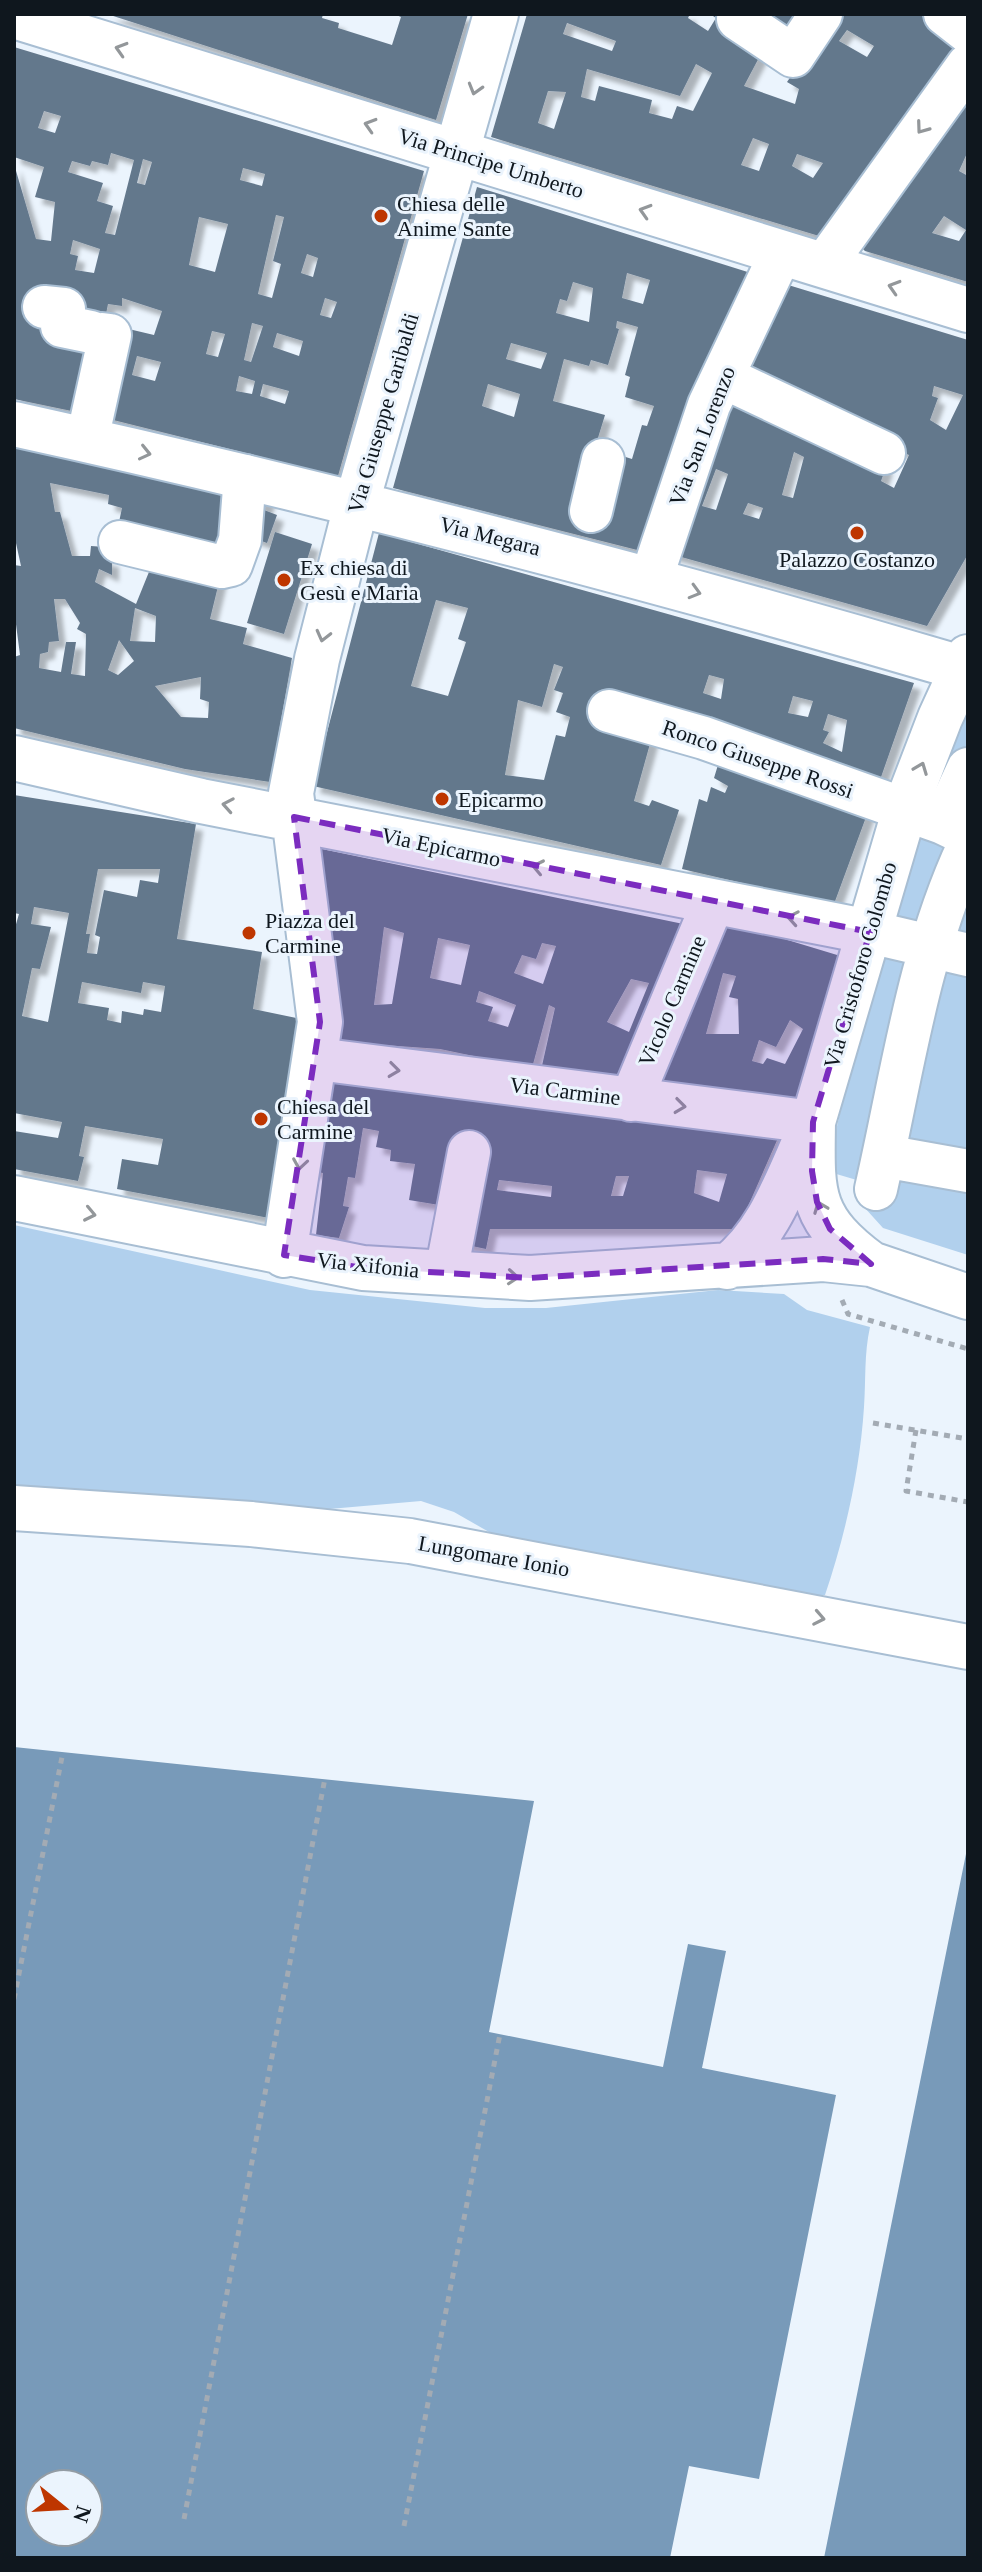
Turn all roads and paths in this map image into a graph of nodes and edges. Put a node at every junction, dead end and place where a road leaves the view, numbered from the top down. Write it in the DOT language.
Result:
graph roads {
  1 [pos="496,14"];
  2 [pos="821,14"];
  3 [pos="945,14"];
  4 [pos="14,16"];
  5 [pos="738,19"];
  6 [pos="968,32"];
  7 [pos="968,65"];
  8 [pos="457,152"];
  9 [pos="781,253"];
  10 [pos="824,265"];
  11 [pos="44,307"];
  12 [pos="968,310"];
  13 [pos="723,377"];
  14 [pos="14,424"];
  15 [pos="87,440"];
  16 [pos="884,453"];
  17 [pos="603,460"];
  18 [pos="245,476"];
  19 [pos="357,502"];
  20 [pos="586,536"];
  21 [pos="120,542"];
  22 [pos="651,579"];
  23 [pos="965,662"];
  24 [pos="609,711"];
  25 [pos="14,758"];
  26 [pos="968,769"];
  27 [pos="294,817"];
  28 [pos="946,829"];
  29 [pos="713,903"];
  30 [pos="870,932"];
  31 [pos="950,950"];
  32 [pos="317,1059"];
  33 [pos="631,1100"];
  34 [pos="813,1122"];
  35 [pos="469,1152"];
  36 [pos="968,1171"];
  37 [pos="14,1198"];
  38 [pos="284,1255"];
  39 [pos="823,1259"];
  40 [pos="871,1264"];
  41 [pos="727,1267"];
  42 [pos="446,1273"];
  43 [pos="968,1297"];
  44 [pos="968,1349"];
  45 [pos="873,1423"];
  46 [pos="916,1430"];
  47 [pos="968,1439"];
  48 [pos="968,1502"];
  49 [pos="14,1508"];
  50 [pos="968,1647"];
  51 [pos="63,1752"];
  52 [pos="325,1778"];
  53 [pos="14,1999"];
  54 [pos="500,2034"];
  55 [pos="184,2519"];
  56 [pos="404,2526"];
  1 -- 8 [label="street, Via Giuseppe Garibaldi, one-way"];
  2 -- 5 [label="street"];
  3 -- 6 [label="street"];
  8 -- 4 [label="street, Via Principe Umberto, one-way"];
  7 -- 10 [label="street, one-way"];
  9 -- 8 [label="street, Via Principe Umberto, one-way"];
  8 -- 19 [label="street, Via Giuseppe Garibaldi"];
  9 -- 10 [label="street, Via Principe Umberto"];
  9 -- 13 [label="street, Via San Lorenzo"];
  12 -- 10 [label="street, Via Principe Umberto, one-way"];
  11 -- 15 [label="street"];
  13 -- 16 [label="street"];
  13 -- 22 [label="street, Via San Lorenzo"];
  14 -- 15 [label="street, Via Megara"];
  15 -- 18 [label="street, Via Megara, one-way"];
  17 -- 20 [label="street"];
  18 -- 19 [label="street, Via Megara"];
  18 -- 21 [label="street"];
  19 -- 20 [label="street, Via Megara"];
  19 -- 27 [label="street, Via Giuseppe Garibaldi, one-way"];
  20 -- 22 [label="street, Via Megara"];
  22 -- 23 [label="street, Via Megara, one-way"];
  28 -- 23 [label="street, Via Cristoforo Colombo, one-way"];
  24 -- 28 [label="street, Ronco Giuseppe Rossi"];
  27 -- 25 [label="street, Via Epicarmo, one-way"];
  26 -- 28 [label="street"];
  29 -- 27 [label="street, Via Epicarmo, one-way"];
  27 -- 32 [label="street, Via Giuseppe Garibaldi"];
  28 -- 30 [label="street, Via Cristoforo Colombo"];
  28 -- 31 [label="street"];
  30 -- 29 [label="street, Via Epicarmo, one-way"];
  29 -- 33 [label="street, Vicolo Carmine"];
  30 -- 31 [label="street"];
  30 -- 34 [label="street, Via Cristoforo Colombo"];
  31 -- 36 [label="street"];
  32 -- 33 [label="street, Via Carmine, one-way"];
  32 -- 38 [label="street, Via Giuseppe Garibaldi, one-way"];
  33 -- 34 [label="street, Via Carmine, one-way"];
  40 -- 34 [label="street, Via Cristoforo Colombo, one-way"];
  34 -- 41 [label="street"];
  35 -- 42 [label="street"];
  37 -- 38 [label="street, Via Xifonia, one-way"];
  38 -- 42 [label="street, Via Xifonia"];
  39 -- 40 [label="street, Via Xifonia"];
  39 -- 41 [label="street, Via Xifonia"];
  39 -- 44 [label="path"];
  40 -- 43 [label="street"];
  42 -- 41 [label="street, Via Xifonia, one-way"];
  45 -- 46 [label="path"];
  46 -- 47 [label="path"];
  46 -- 48 [label="path"];
  49 -- 50 [label="street, Lungomare Ionio, one-way"];
  51 -- 53 [label="path"];
  52 -- 55 [label="path"];
  54 -- 56 [label="path"];
}
